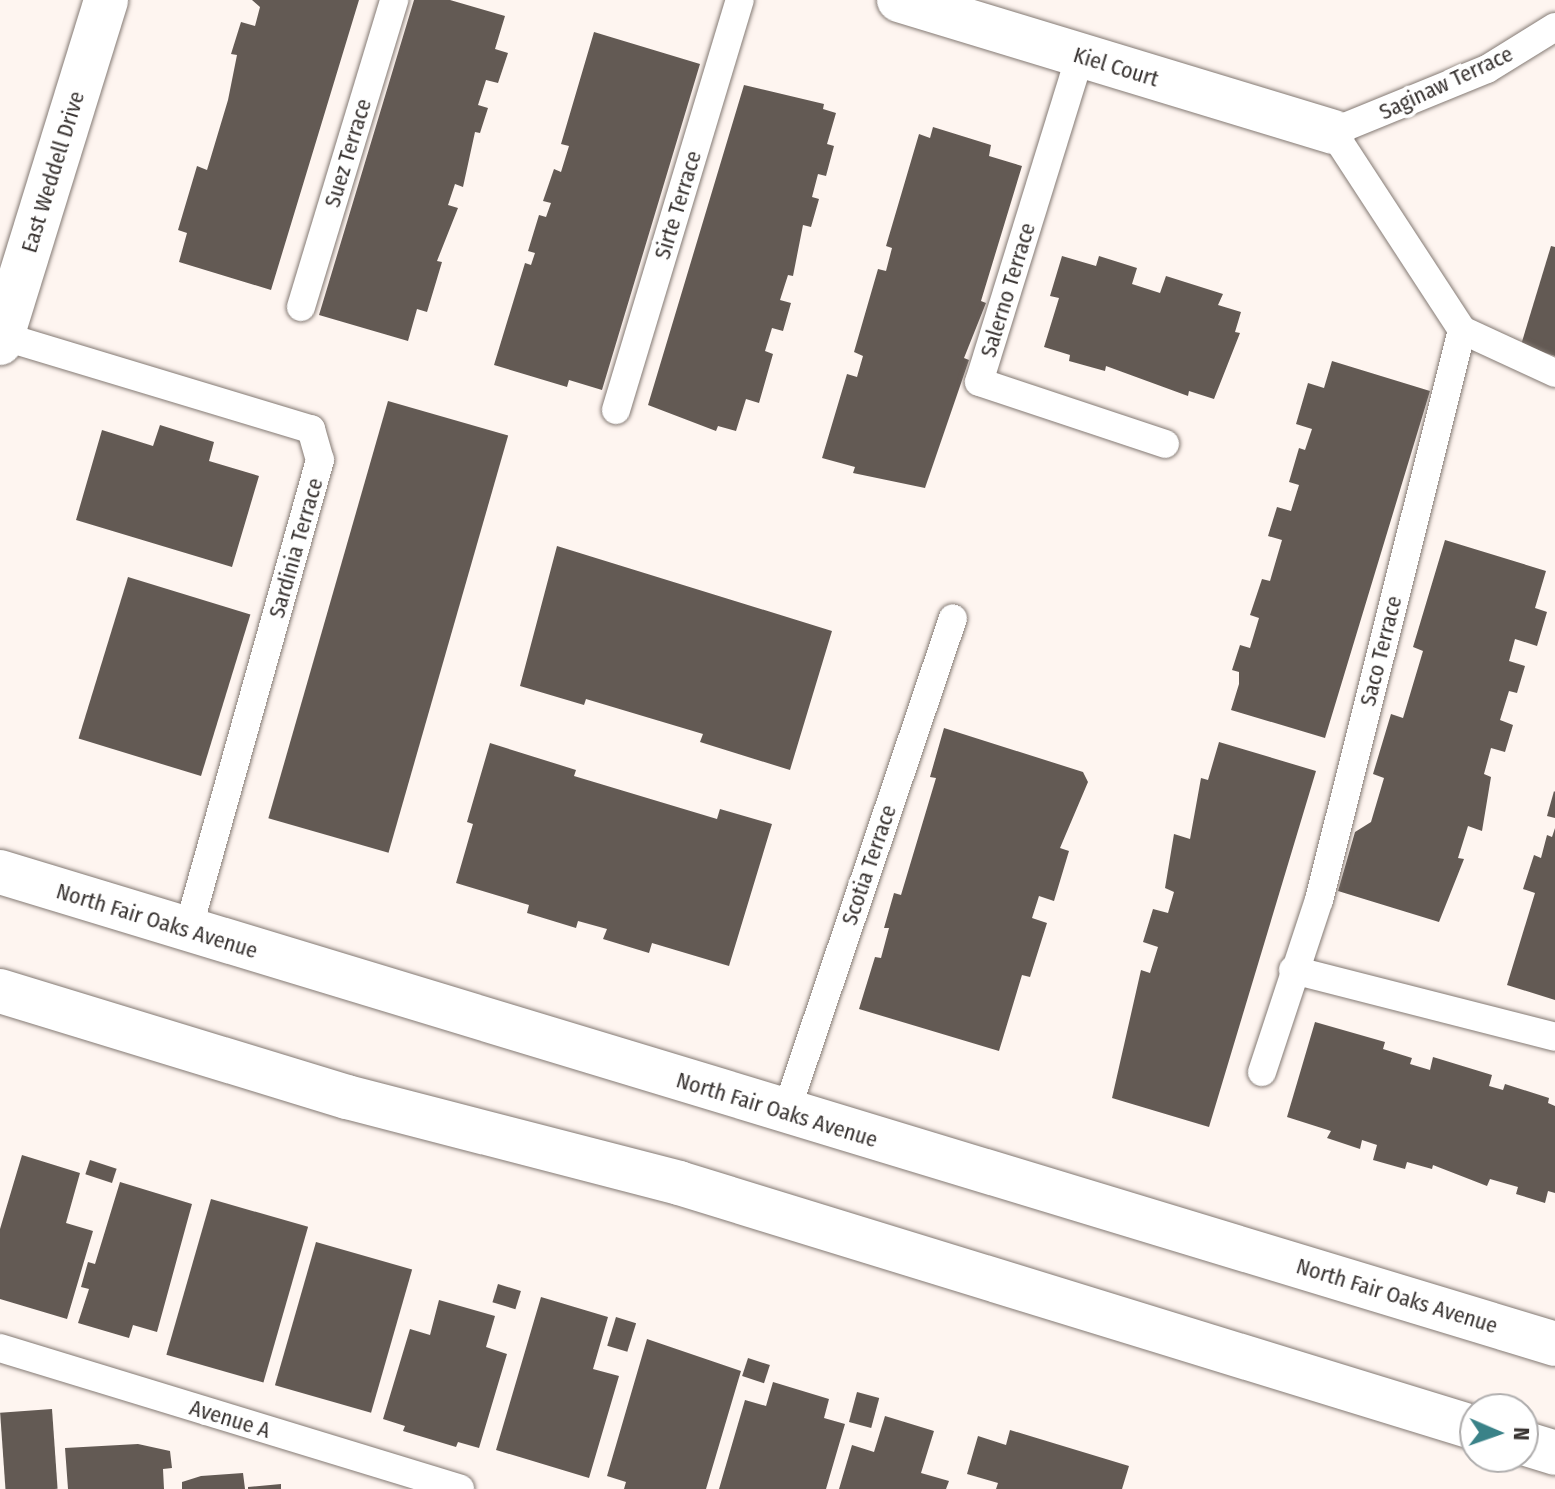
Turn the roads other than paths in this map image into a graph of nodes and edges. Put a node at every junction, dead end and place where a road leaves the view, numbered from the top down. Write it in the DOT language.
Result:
graph roads {
  1 [pos="106,0"];
  2 [pos="394,0"];
  3 [pos="740,0"];
  4 [pos="899,0"];
  5 [pos="1555,27"];
  6 [pos="1080,56"];
  7 [pos="1333,132"];
  8 [pos="301,307"];
  9 [pos="1462,330"];
  10 [pos="1,340"];
  11 [pos="1555,373"];
  12 [pos="616,410"];
  13 [pos="1165,444"];
  14 [pos="953,618"];
  15 [pos="0,872"];
  16 [pos="188,931"];
  17 [pos="1293,970"];
  18 [pos="0,991"];
  19 [pos="1555,1037"];
  20 [pos="1262,1072"];
  21 [pos="786,1112"];
  22 [pos="1555,1344"];
  23 [pos="0,1348"];
  24 [pos="1459,1423"];
  25 [pos="460,1489"];
  1 -- 10 [label="main road, East Weddell Drive"];
  2 -- 8 [label="lane, Suez Terrace"];
  3 -- 12 [label="lane, Sirte Terrace"];
  4 -- 6 [label="main road, Kiel Court"];
  5 -- 7 [label="lane, Saginaw Terrace"];
  6 -- 7 [label="main road, Kiel Court"];
  6 -- 13 [label="lane, Salerno Terrace"];
  7 -- 9 [label="lane"];
  9 -- 11 [label="lane"];
  9 -- 17 [label="lane, Saco Terrace"];
  10 -- 16 [label="lane, Sardinia Terrace"];
  14 -- 21 [label="lane, Scotia Terrace"];
  15 -- 16 [label="main road, North Fair Oaks Avenue"];
  16 -- 21 [label="main road, North Fair Oaks Avenue"];
  17 -- 19 [label="lane"];
  17 -- 20 [label="lane, Saco Terrace"];
  18 -- 24 [label="main road"];
  21 -- 22 [label="main road, North Fair Oaks Avenue"];
  23 -- 25 [label="lane, Avenue A"];
}
